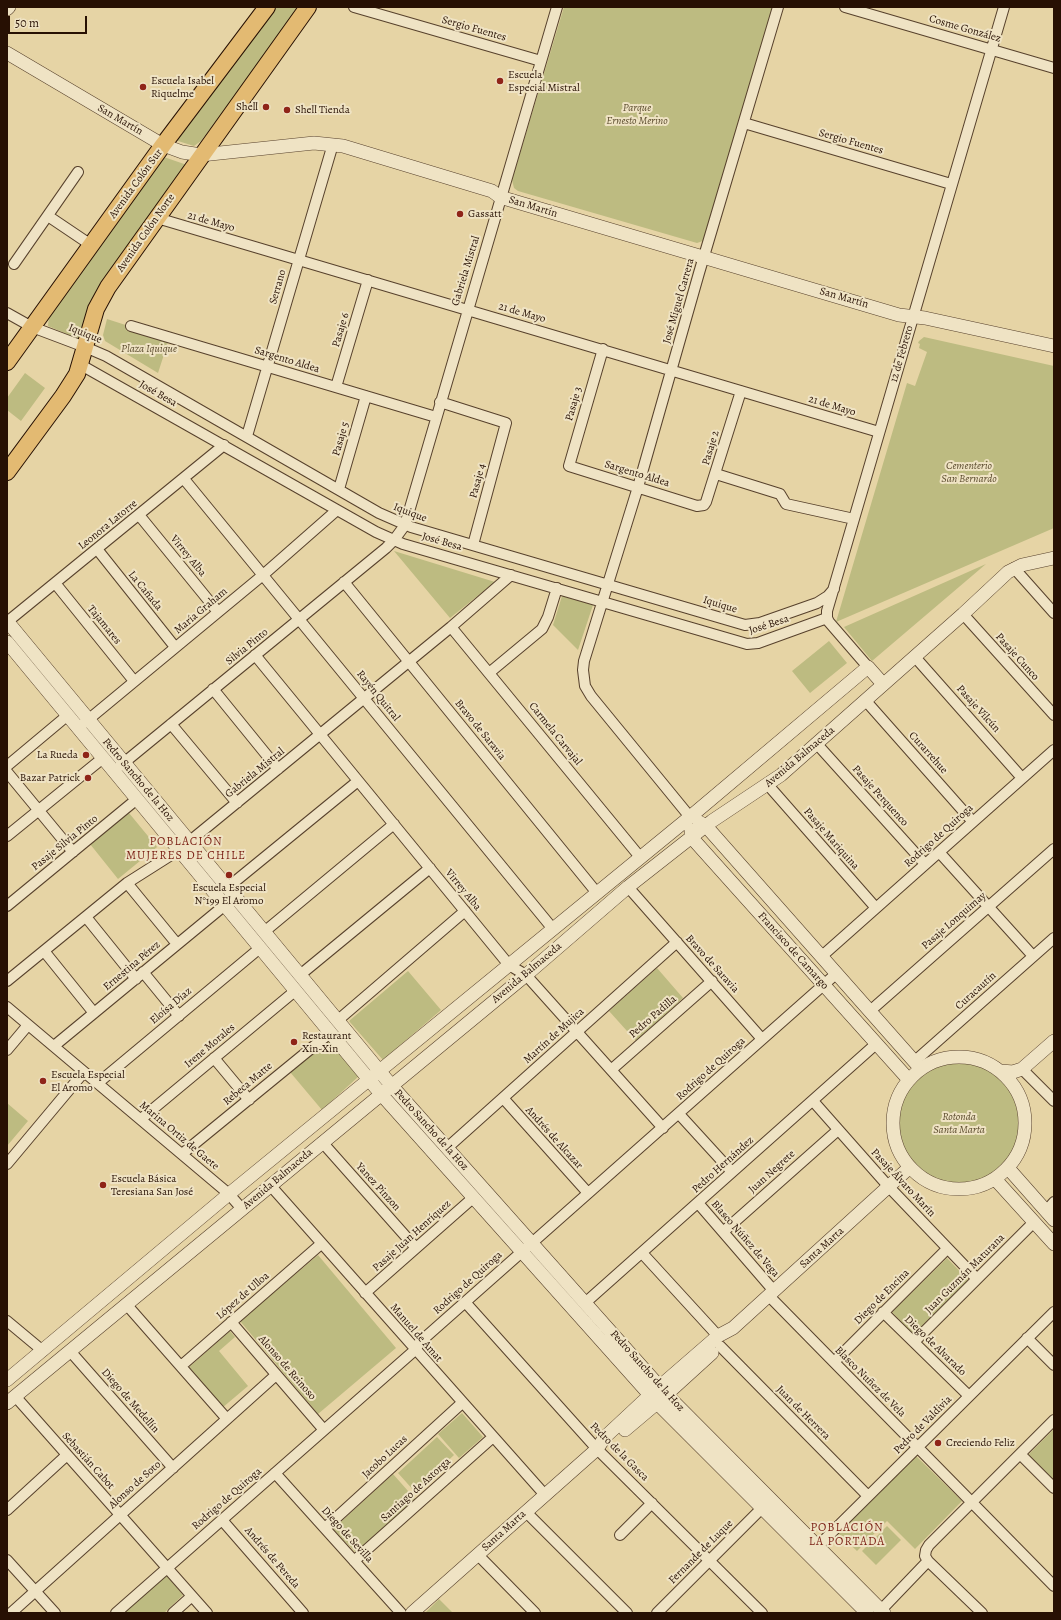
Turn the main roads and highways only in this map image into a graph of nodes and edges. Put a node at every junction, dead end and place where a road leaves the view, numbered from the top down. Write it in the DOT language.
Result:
graph roads {
  1 [pos="267,7"];
  2 [pos="308,7"];
  3 [pos="7,362"];
  4 [pos="7,472"];
  1 -- 3 [label="main road, Avenida Colón Sur"];
  2 -- 4 [label="main road, Avenida Colón Norte"];
}
